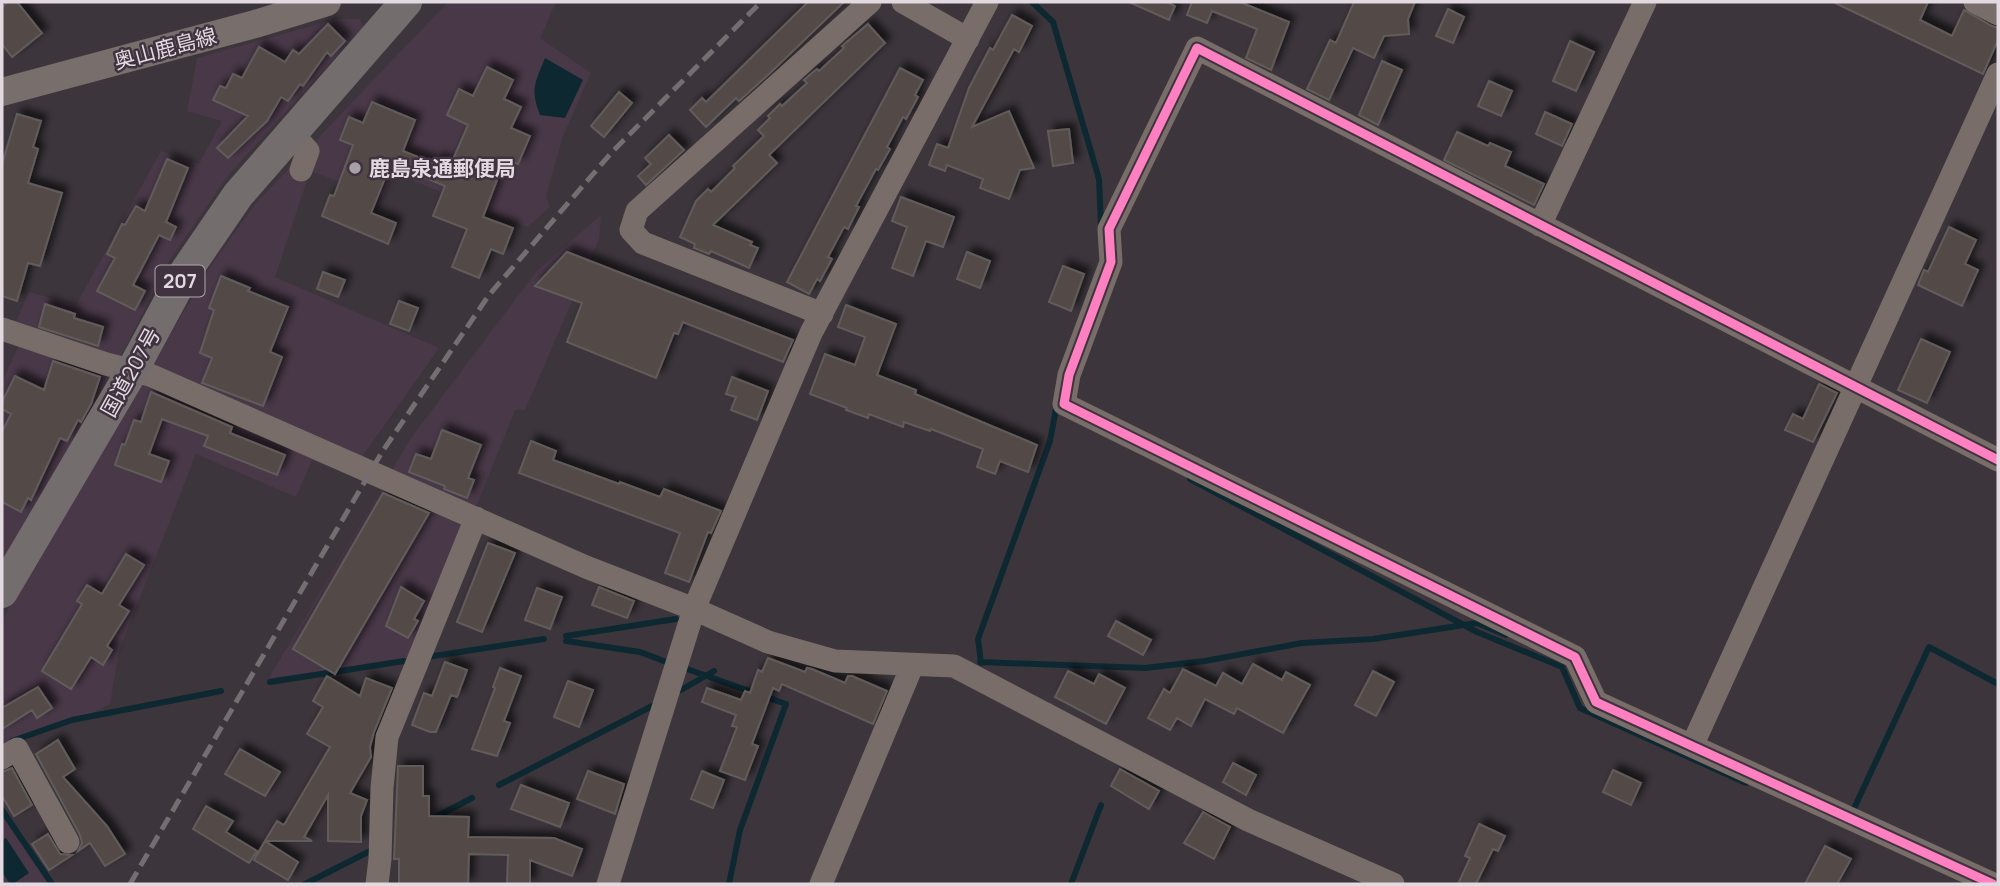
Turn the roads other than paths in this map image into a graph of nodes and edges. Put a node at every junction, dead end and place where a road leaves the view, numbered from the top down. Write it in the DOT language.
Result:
graph roads {
  1 [pos="327,2"];
  2 [pos="406,2"];
  3 [pos="870,2"];
  4 [pos="903,2"];
  5 [pos="987,2"];
  6 [pos="1645,2"];
  7 [pos="1975,2"];
  8 [pos="1998,14"];
  9 [pos="968,39"];
  10 [pos="1998,74"];
  11 [pos="2,92"];
  12 [pos="292,133"];
  13 [pos="301,170"];
  14 [pos="1541,225"];
  15 [pos="822,314"];
  16 [pos="2,329"];
  17 [pos="132,371"];
  18 [pos="1856,386"];
  19 [pos="1998,460"];
  20 [pos="476,518"];
  21 [pos="2,592"];
  22 [pos="694,609"];
  23 [pos="912,666"];
  24 [pos="1692,746"];
  25 [pos="2,758"];
  26 [pos="68,842"];
  27 [pos="1354,876"];
  28 [pos="377,884"];
  29 [pos="608,884"];
  30 [pos="821,884"];
  31 [pos="1393,884"];
  32 [pos="1993,884"];
  1 -- 11 [label="main road, 奥山鹿島線"];
  2 -- 12 [label="highway, 国道207号 / 207"];
  3 -- 15 [label="street"];
  4 -- 9 [label="street"];
  5 -- 9 [label="street"];
  6 -- 14 [label="street"];
  7 -- 8 [label="street"];
  9 -- 15 [label="street"];
  10 -- 18 [label="street"];
  12 -- 13 [label="street"];
  12 -- 17 [label="highway, 国道207号 / 207"];
  14 -- 18 [label="street"];
  14 -- 24 [label="street"];
  15 -- 22 [label="street"];
  16 -- 17 [label="street"];
  17 -- 20 [label="street"];
  17 -- 21 [label="highway, 国道207号 / 207"];
  18 -- 19 [label="street"];
  18 -- 24 [label="street"];
  20 -- 22 [label="street"];
  20 -- 28 [label="street"];
  22 -- 23 [label="street"];
  22 -- 29 [label="street"];
  23 -- 27 [label="street"];
  23 -- 30 [label="street"];
  24 -- 32 [label="street"];
  25 -- 26 [label="street"];
  27 -- 31 [label="street"];
}
